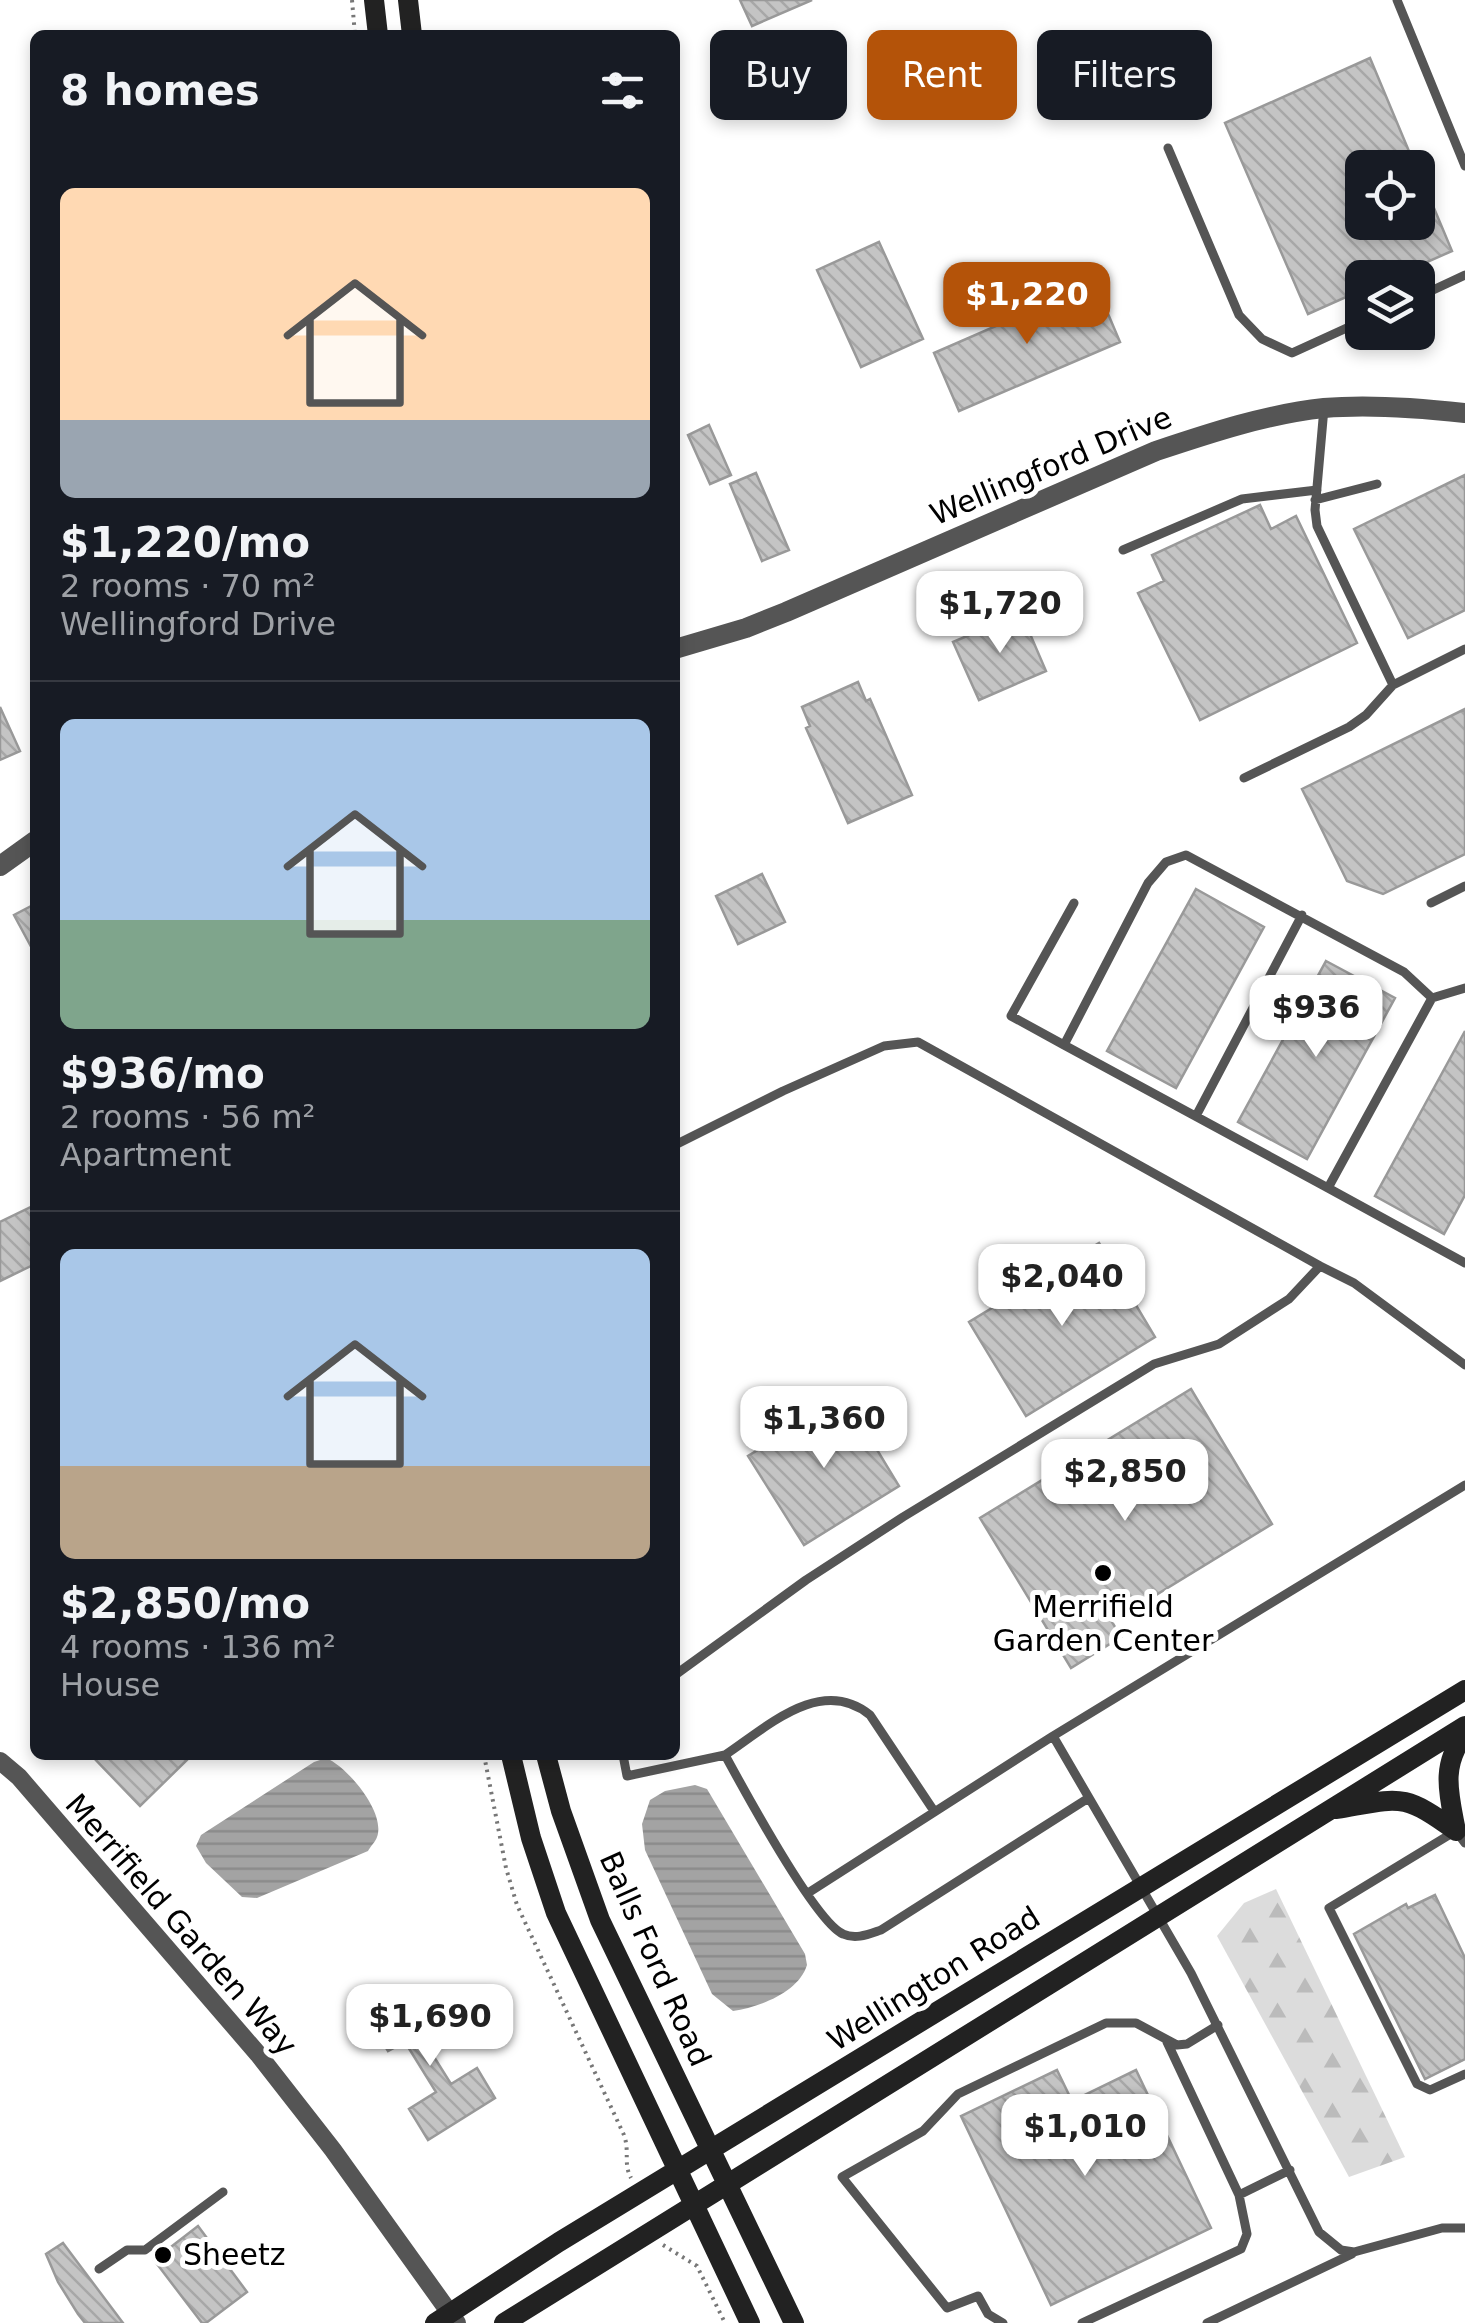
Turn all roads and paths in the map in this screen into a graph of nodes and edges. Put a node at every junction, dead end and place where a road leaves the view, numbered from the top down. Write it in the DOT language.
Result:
graph roads {
  1 [pos="352,0"];
  2 [pos="374,0"];
  3 [pos="408,0"];
  4 [pos="1397,0"];
  5 [pos="355,30"];
  6 [pos="377,30"];
  7 [pos="411,30"];
  8 [pos="1168,148"];
  9 [pos="1465,166"];
  10 [pos="1465,276"];
  11 [pos="1435,289"];
  12 [pos="1345,330"];
  13 [pos="1324,408"];
  14 [pos="1465,414"];
  15 [pos="1378,484"];
  16 [pos="1316,495"];
  17 [pos="1123,550"];
  18 [pos="680,648"];
  19 [pos="1465,649"];
  20 [pos="1393,686"];
  21 [pos="1244,778"];
  22 [pos="30,845"];
  23 [pos="0,866"];
  24 [pos="1465,886"];
  25 [pos="1430,903"];
  26 [pos="1074,904"];
  27 [pos="1302,915"];
  28 [pos="1465,988"];
  29 [pos="1432,998"];
  30 [pos="1064,1045"];
  31 [pos="1196,1116"];
  32 [pos="680,1142"];
  33 [pos="1328,1188"];
  34 [pos="1465,1262"];
  35 [pos="1320,1266"];
  36 [pos="1465,1364"];
  37 [pos="1465,1485"];
  38 [pos="680,1671"];
  39 [pos="1465,1690"];
  40 [pos="1465,1726"];
  41 [pos="1465,1734"];
  42 [pos="1052,1736"];
  43 [pos="725,1755"];
  44 [pos="485,1760"];
  45 [pos="512,1760"];
  46 [pos="547,1760"];
  47 [pos="624,1760"];
  48 [pos="0,1761"];
  49 [pos="1087,1799"];
  50 [pos="934,1811"];
  51 [pos="1325,1811"];
  52 [pos="1462,1833"];
  53 [pos="1140,1888"];
  54 [pos="808,1893"];
  55 [pos="1156,1916"];
  56 [pos="1218,2025"];
  57 [pos="1167,2042"];
  58 [pos="1465,2074"];
  59 [pos="712,2151"];
  60 [pos="1290,2170"];
  61 [pos="678,2172"];
  62 [pos="630,2178"];
  63 [pos="726,2182"];
  64 [pos="223,2192"];
  65 [pos="1238,2195"];
  66 [pos="692,2203"];
  67 [pos="1465,2228"];
  68 [pos="660,2237"];
  69 [pos="1354,2252"];
  70 [pos="99,2269"];
  71 [pos="447,2320"];
  72 [pos="508,2322"];
  73 [pos="725,2323"];
  74 [pos="750,2323"];
  75 [pos="794,2323"];
  76 [pos="1003,2323"];
  77 [pos="1082,2323"];
  78 [pos="1207,2323"];
  1 -- 5 [label="path"];
  2 -- 6 [label="main road"];
  3 -- 7 [label="main road"];
  4 -- 9 [label="lane"];
  8 -- 12 [label="lane"];
  10 -- 11 [label="lane"];
  13 -- 14 [label="street, Wellingford Drive"];
  13 -- 16 [label="lane"];
  13 -- 18 [label="street, Wellingford Drive"];
  15 -- 16 [label="lane"];
  16 -- 17 [label="lane"];
  16 -- 20 [label="lane"];
  19 -- 20 [label="lane"];
  20 -- 21 [label="lane"];
  22 -- 23 [label="street"];
  24 -- 25 [label="lane"];
  26 -- 30 [label="lane"];
  27 -- 29 [label="lane"];
  27 -- 30 [label="lane"];
  27 -- 31 [label="lane"];
  28 -- 29 [label="lane"];
  29 -- 33 [label="lane"];
  30 -- 31 [label="lane"];
  31 -- 33 [label="lane"];
  32 -- 35 [label="lane"];
  33 -- 34 [label="lane"];
  35 -- 36 [label="lane"];
  35 -- 38 [label="lane"];
  37 -- 42 [label="lane"];
  39 -- 53 [label="main road, Wellington Road"];
  40 -- 51 [label="main road, Wellington Road"];
  41 -- 52 [label="main road"];
  42 -- 49 [label="lane"];
  42 -- 50 [label="lane"];
  43 -- 47 [label="lane"];
  43 -- 50 [label="lane"];
  43 -- 54 [label="lane"];
  44 -- 62 [label="path"];
  45 -- 61 [label="main road"];
  46 -- 59 [label="main road, Balls Ford Road"];
  48 -- 71 [label="street, Merrifield Garden Way"];
  49 -- 53 [label="lane"];
  49 -- 54 [label="lane"];
  50 -- 54 [label="lane"];
  51 -- 52 [label="main road"];
  51 -- 55 [label="main road, Wellington Road"];
  52 -- 58 [label="lane"];
  53 -- 55 [label="lane"];
  53 -- 59 [label="main road, Wellington Road"];
  55 -- 56 [label="lane"];
  55 -- 63 [label="main road, Wellington Road"];
  56 -- 57 [label="lane"];
  56 -- 60 [label="lane"];
  57 -- 65 [label="lane"];
  57 -- 76 [label="lane"];
  59 -- 61 [label="main road, Wellington Road"];
  59 -- 63 [label="main road, Balls Ford Road"];
  60 -- 65 [label="lane"];
  60 -- 69 [label="lane"];
  61 -- 66 [label="main road"];
  61 -- 71 [label="main road, Wellington Road"];
  63 -- 66 [label="main road, Wellington Road"];
  63 -- 75 [label="main road, Balls Ford Road"];
  64 -- 70 [label="lane"];
  65 -- 77 [label="lane"];
  66 -- 72 [label="main road, Wellington Road"];
  66 -- 74 [label="main road"];
  67 -- 69 [label="lane"];
  68 -- 73 [label="path"];
  69 -- 78 [label="lane"];
}
